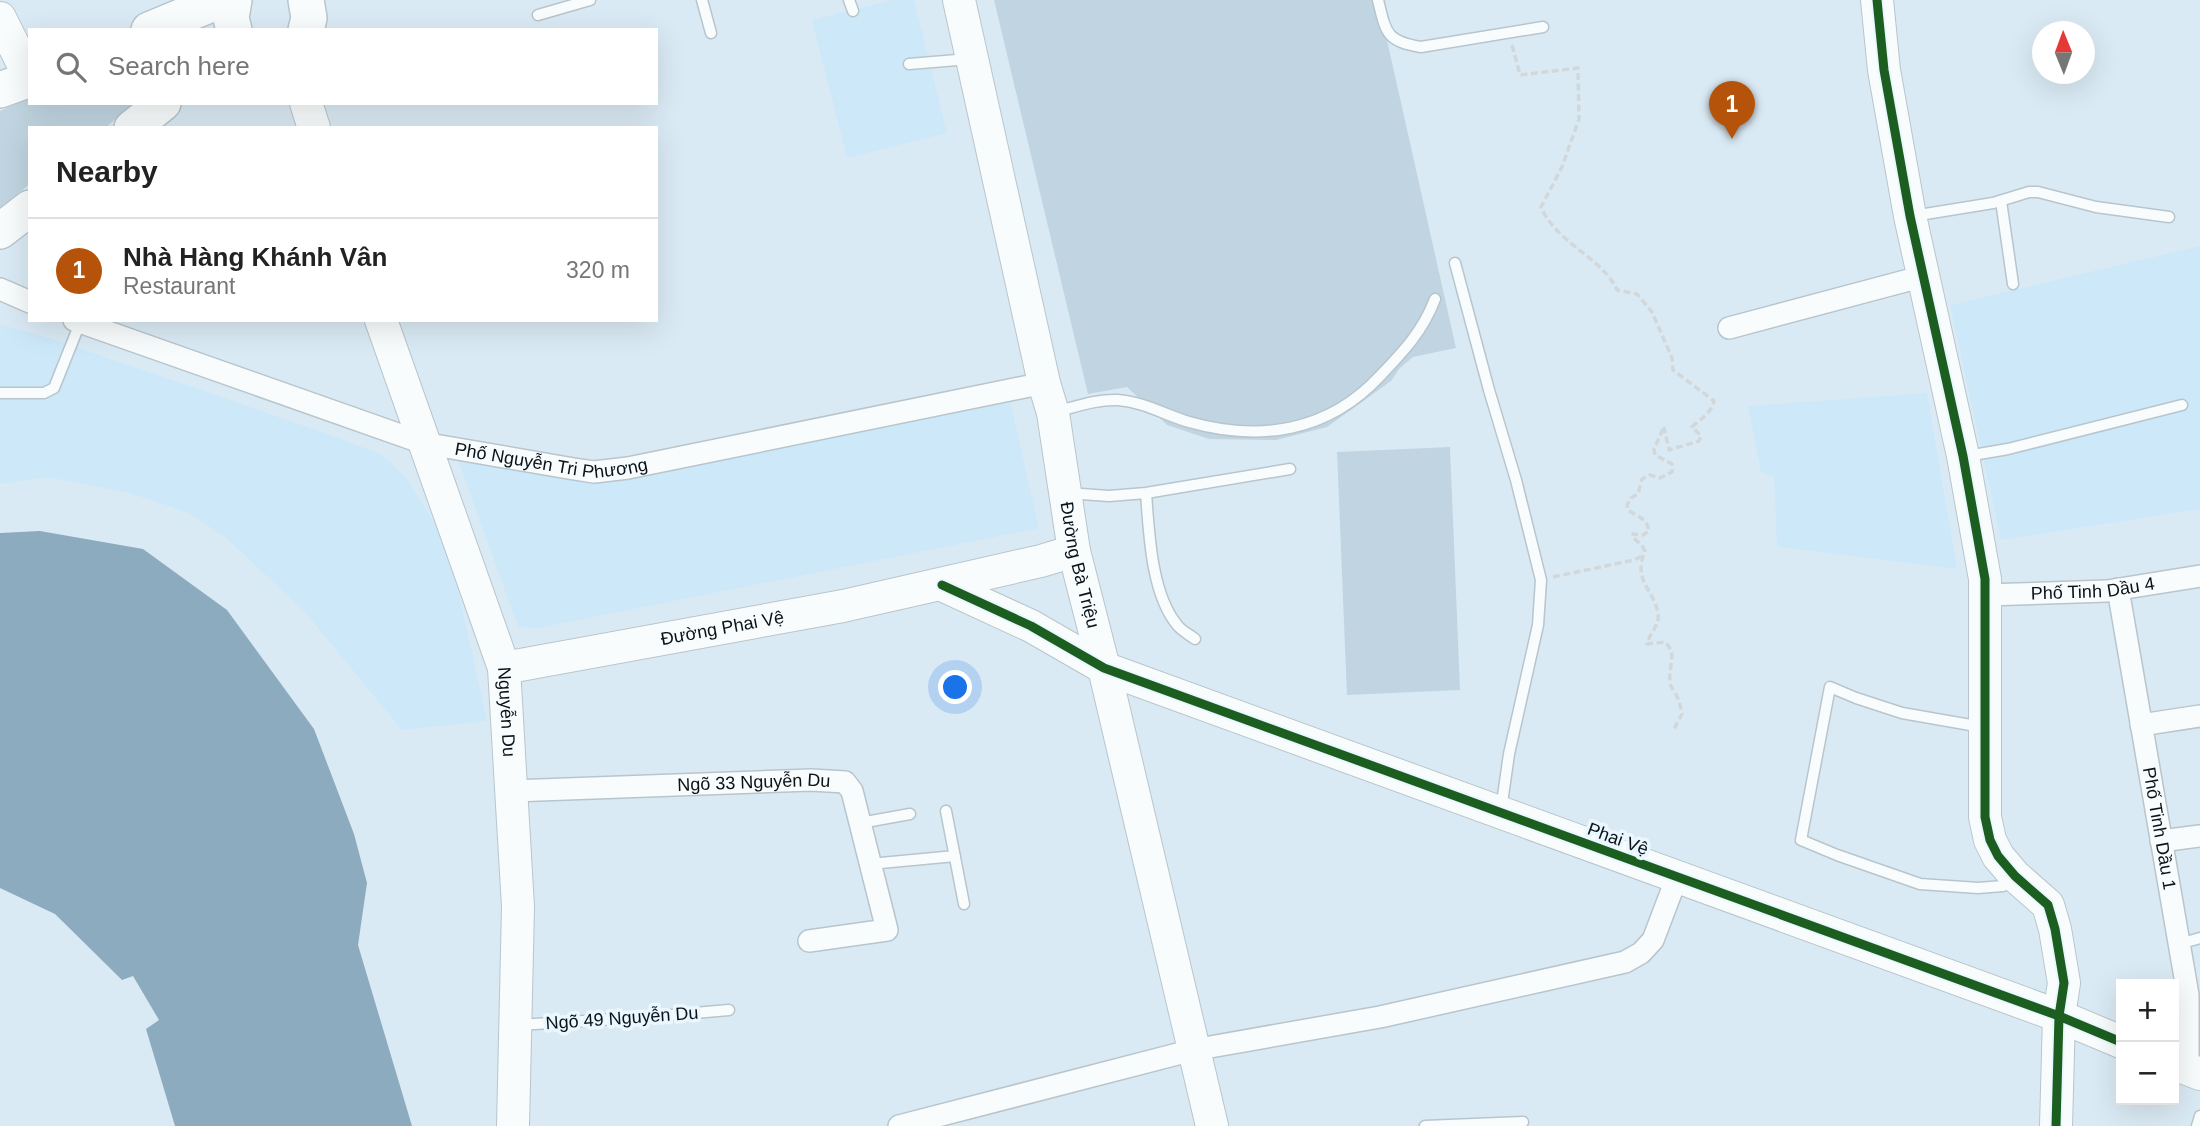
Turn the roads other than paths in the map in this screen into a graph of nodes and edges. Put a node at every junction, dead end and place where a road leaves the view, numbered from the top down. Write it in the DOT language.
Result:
graph roads {
  1 [pos="220,0"];
  2 [pos="234,0"];
  3 [pos="306,0"];
  4 [pos="590,0"];
  5 [pos="702,0"];
  6 [pos="959,0"];
  7 [pos="1378,0"];
  8 [pos="1877,0"];
  9 [pos="538,16"];
  10 [pos="0,18"];
  11 [pos="1544,27"];
  12 [pos="154,28"];
  13 [pos="234,28"];
  14 [pos="306,28"];
  15 [pos="711,33"];
  16 [pos="972,58"];
  17 [pos="909,64"];
  18 [pos="28,74"];
  19 [pos="28,79"];
  20 [pos="0,90"];
  21 [pos="161,105"];
  22 [pos="307,105"];
  23 [pos="134,126"];
  24 [pos="313,126"];
  25 [pos="2000,201"];
  26 [pos="28,210"];
  27 [pos="1910,216"];
  28 [pos="2169,217"];
  29 [pos="0,231"];
  30 [pos="1455,264"];
  31 [pos="1924,276"];
  32 [pos="2013,284"];
  33 [pos="0,289"];
  34 [pos="1435,299"];
  35 [pos="28,301"];
  36 [pos="77,322"];
  37 [pos="80,322"];
  38 [pos="382,322"];
  39 [pos="1729,328"];
  40 [pos="1044,383"];
  41 [pos="0,393"];
  42 [pos="2182,405"];
  43 [pos="1053,413"];
  44 [pos="423,443"];
  45 [pos="1963,456"];
  46 [pos="1290,469"];
  47 [pos="1064,492"];
  48 [pos="1146,493"];
  49 [pos="1073,551"];
  50 [pos="2200,576"];
  51 [pos="942,585"];
  52 [pos="2118,589"];
  53 [pos="1985,595"];
  54 [pos="1195,639"];
  55 [pos="504,668"];
  56 [pos="1104,668"];
  57 [pos="2200,716"];
  58 [pos="2141,725"];
  59 [pos="1984,728"];
  60 [pos="512,790"];
  61 [pos="946,811"];
  62 [pos="1500,812"];
  63 [pos="910,814"];
  64 [pos="860,823"];
  65 [pos="2200,836"];
  66 [pos="2161,841"];
  67 [pos="955,856"];
  68 [pos="870,864"];
  69 [pos="2015,876"];
  70 [pos="1677,877"];
  71 [pos="964,904"];
  72 [pos="2200,938"];
  73 [pos="809,941"];
  74 [pos="2179,944"];
  75 [pos="2194,994"];
  76 [pos="729,1010"];
  77 [pos="2059,1016"];
  78 [pos="515,1025"];
  79 [pos="2116,1040"];
  80 [pos="1193,1049"];
  81 [pos="2187,1069"];
  82 [pos="2200,1116"];
  83 [pos="957,1118"];
  84 [pos="1523,1122"];
  85 [pos="513,1126"];
  86 [pos="899,1126"];
  87 [pos="1212,1126"];
  88 [pos="1425,1126"];
  89 [pos="2056,1126"];
  90 [pos="2197,1126"];
  1 -- 12 [label="main road"];
  2 -- 13 [label="main road"];
  3 -- 14 [label="main road"];
  4 -- 9 [label="lane"];
  5 -- 15 [label="lane"];
  6 -- 16 [label="street, Đường Bà Triệu"];
  7 -- 11 [label="lane"];
  8 -- 27 [label="street"];
  10 -- 18 [label="street"];
  16 -- 17 [label="lane"];
  16 -- 40 [label="street, Đường Bà Triệu"];
  19 -- 20 [label="main road"];
  21 -- 23 [label="main road"];
  22 -- 24 [label="street"];
  25 -- 27 [label="lane"];
  25 -- 28 [label="lane"];
  25 -- 32 [label="lane"];
  26 -- 29 [label="main road"];
  27 -- 31 [label="street"];
  30 -- 62 [label="lane"];
  31 -- 39 [label="street"];
  31 -- 45 [label="street"];
  33 -- 35 [label="street"];
  34 -- 43 [label="lane"];
  36 -- 41 [label="lane"];
  37 -- 44 [label="street, Phố Nguyễn Tri Phương"];
  38 -- 44 [label="street, Nguyễn Du"];
  40 -- 43 [label="street, Đường Bà Triệu"];
  40 -- 44 [label="street, Phố Nguyễn Tri Phương"];
  42 -- 45 [label="lane"];
  43 -- 47 [label="street, Đường Bà Triệu"];
  44 -- 55 [label="street, Nguyễn Du"];
  45 -- 53 [label="street"];
  46 -- 48 [label="lane"];
  47 -- 48 [label="lane"];
  47 -- 49 [label="street, Đường Bà Triệu"];
  48 -- 54 [label="lane"];
  49 -- 51 [label="street, Đường Phai Vệ"];
  49 -- 56 [label="street, Đường Bà Triệu"];
  50 -- 52 [label="street, Phố Tinh Dầu 4"];
  51 -- 55 [label="street, Đường Phai Vệ"];
  51 -- 56 [label="street"];
  52 -- 53 [label="street, Phố Tinh Dầu 4"];
  52 -- 58 [label="street, Phố Tinh Dầu 1"];
  53 -- 59 [label="street"];
  55 -- 60 [label="street, Nguyễn Du"];
  56 -- 62 [label="street, Phai Vệ"];
  56 -- 80 [label="street, Đường Bà Triệu"];
  57 -- 58 [label="street"];
  58 -- 66 [label="street, Phố Tinh Dầu 1"];
  59 -- 69 [label="street"];
  59 -- 69 [label="lane"];
  60 -- 64 [label="street, Ngõ 33 Nguyễn Du"];
  60 -- 78 [label="street, Nguyễn Du"];
  61 -- 67 [label="lane"];
  62 -- 70 [label="street, Phai Vệ"];
  63 -- 64 [label="lane"];
  64 -- 68 [label="street, Ngõ 33 Nguyễn Du"];
  65 -- 66 [label="street"];
  66 -- 74 [label="street, Phố Tinh Dầu 1"];
  67 -- 68 [label="lane"];
  67 -- 71 [label="lane"];
  68 -- 73 [label="street, Ngõ 33 Nguyễn Du"];
  69 -- 77 [label="street"];
  70 -- 77 [label="street, Phai Vệ"];
  70 -- 80 [label="street"];
  72 -- 74 [label="lane"];
  74 -- 75 [label="street, Phố Tinh Dầu 1"];
  75 -- 81 [label="street, Phố Tinh Dầu 1"];
  76 -- 78 [label="lane, Ngõ 49 Nguyễn Du"];
  77 -- 79 [label="street, Phai Vệ"];
  77 -- 89 [label="street"];
  78 -- 85 [label="street, Nguyễn Du"];
  80 -- 83 [label="street"];
  80 -- 87 [label="street, Đường Bà Triệu"];
  82 -- 90 [label="lane"];
  83 -- 86 [label="street"];
  84 -- 88 [label="lane"];
}
